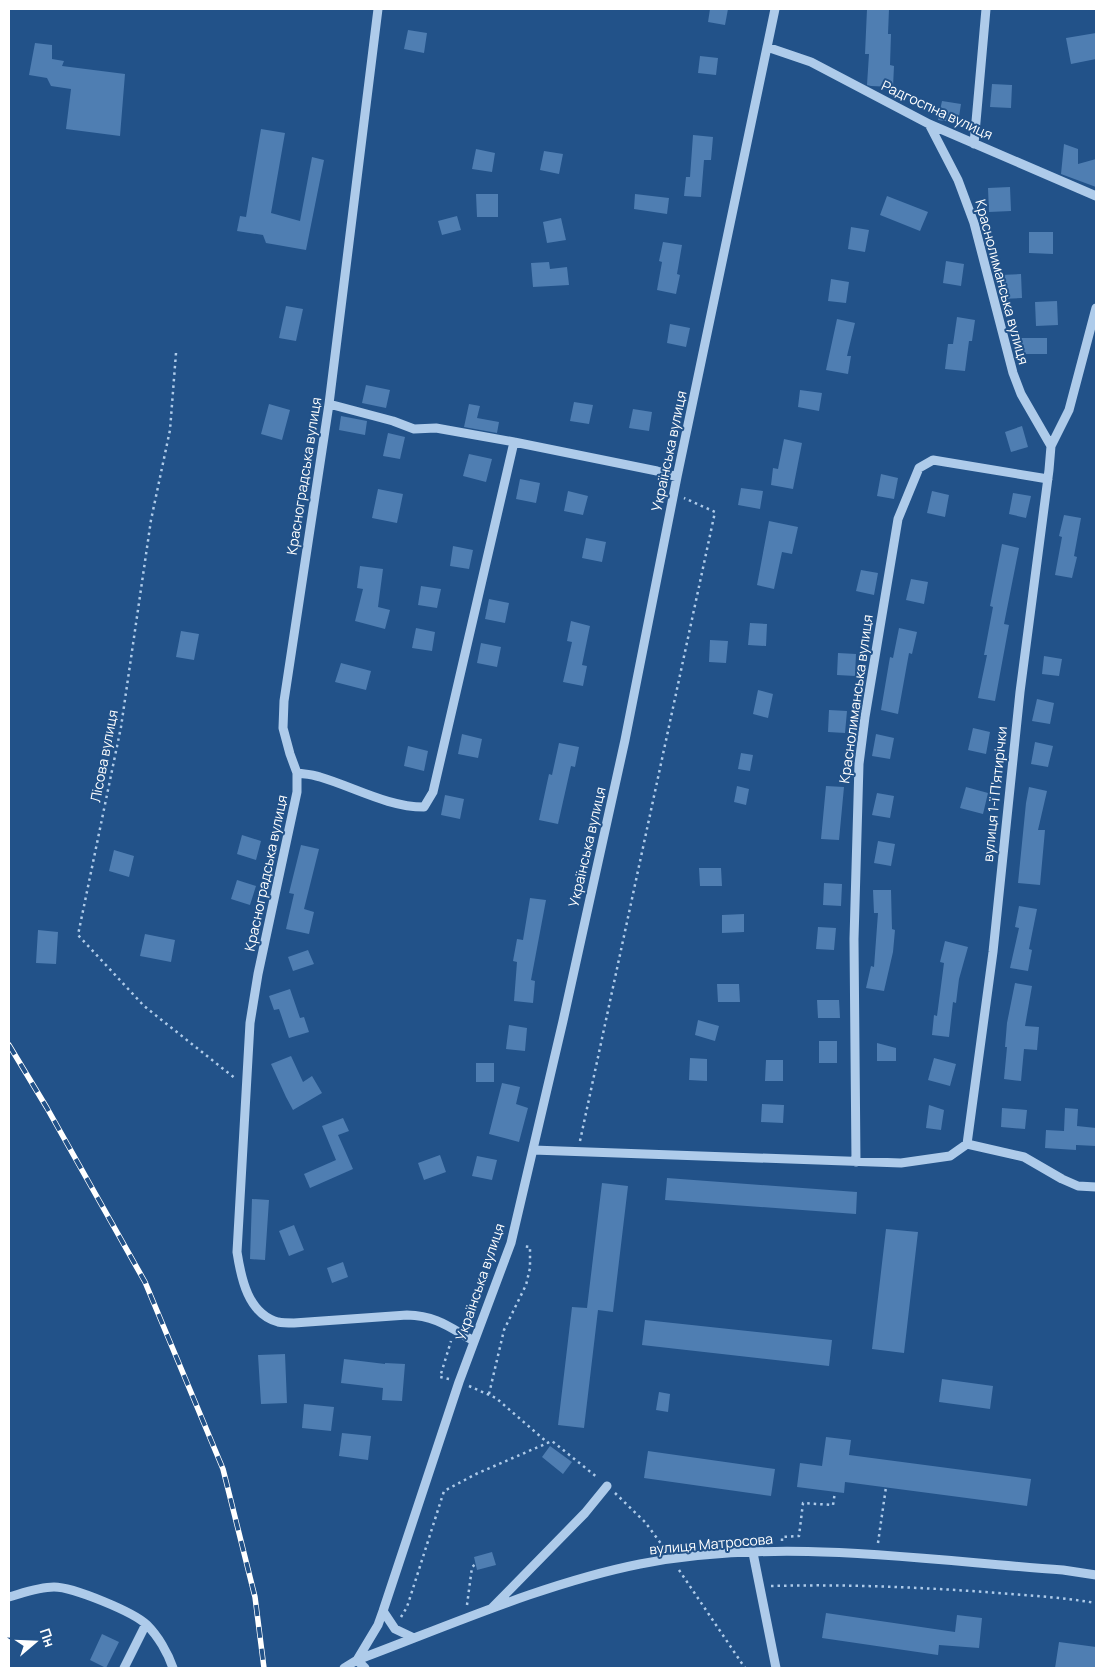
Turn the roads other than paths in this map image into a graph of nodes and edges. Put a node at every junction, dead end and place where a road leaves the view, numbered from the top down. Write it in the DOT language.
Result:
graph roads {
  1 [pos="378,9"];
  2 [pos="775,9"];
  3 [pos="986,9"];
  4 [pos="767,47"];
  5 [pos="929,124"];
  6 [pos="974,144"];
  7 [pos="1096,196"];
  8 [pos="1096,308"];
  9 [pos="329,404"];
  10 [pos="514,442"];
  11 [pos="1051,446"];
  12 [pos="677,477"];
  13 [pos="1048,479"];
  14 [pos="297,772"];
  15 [pos="967,1144"];
  16 [pos="533,1150"];
  17 [pos="856,1162"];
  18 [pos="1096,1187"];
  19 [pos="474,1342"];
  20 [pos="607,1486"];
  21 [pos="754,1553"];
  22 [pos="1096,1576"];
  23 [pos="9,1597"];
  24 [pos="490,1610"];
  25 [pos="383,1611"];
  26 [pos="146,1624"];
  27 [pos="414,1638"];
  28 [pos="357,1660"];
  29 [pos="124,1668"];
  30 [pos="173,1668"];
  31 [pos="344,1668"];
  32 [pos="364,1668"];
  33 [pos="776,1668"];
  1 -- 9 [label="street, Красноградська вулиця"];
  2 -- 4 [label="street, Українська вулиця"];
  3 -- 6 [label="street"];
  4 -- 5 [label="street, Радгоспна вулиця"];
  4 -- 12 [label="street, Українська вулиця"];
  5 -- 6 [label="street, Радгоспна вулиця"];
  5 -- 11 [label="street, Краснолиманська вулиця"];
  6 -- 7 [label="street, Радгоспна вулиця"];
  8 -- 11 [label="street"];
  9 -- 10 [label="street"];
  9 -- 14 [label="street, Красноградська вулиця"];
  10 -- 12 [label="street"];
  10 -- 14 [label="street"];
  11 -- 13 [label="street, вулиця 1-ї П'ятирічки"];
  12 -- 16 [label="street, Українська вулиця"];
  13 -- 15 [label="street, вулиця 1-ї П'ятирічки"];
  13 -- 17 [label="street, Краснолиманська вулиця"];
  14 -- 19 [label="street, Красноградська вулиця"];
  15 -- 17 [label="street"];
  15 -- 18 [label="street"];
  16 -- 17 [label="street"];
  16 -- 19 [label="street, Українська вулиця"];
  19 -- 25 [label="street, Українська вулиця"];
  20 -- 24 [label="street"];
  21 -- 22 [label="street, вулиця Матросова"];
  21 -- 24 [label="street, вулиця Матросова"];
  21 -- 33 [label="street"];
  23 -- 26 [label="street"];
  24 -- 27 [label="street, вулиця Матросова"];
  25 -- 27 [label="street"];
  25 -- 28 [label="street, Українська вулиця"];
  26 -- 29 [label="street"];
  26 -- 30 [label="street"];
  27 -- 28 [label="street, вулиця Матросова"];
  28 -- 31 [label="street, вулиця Матросова"];
  28 -- 32 [label="street"];
}
